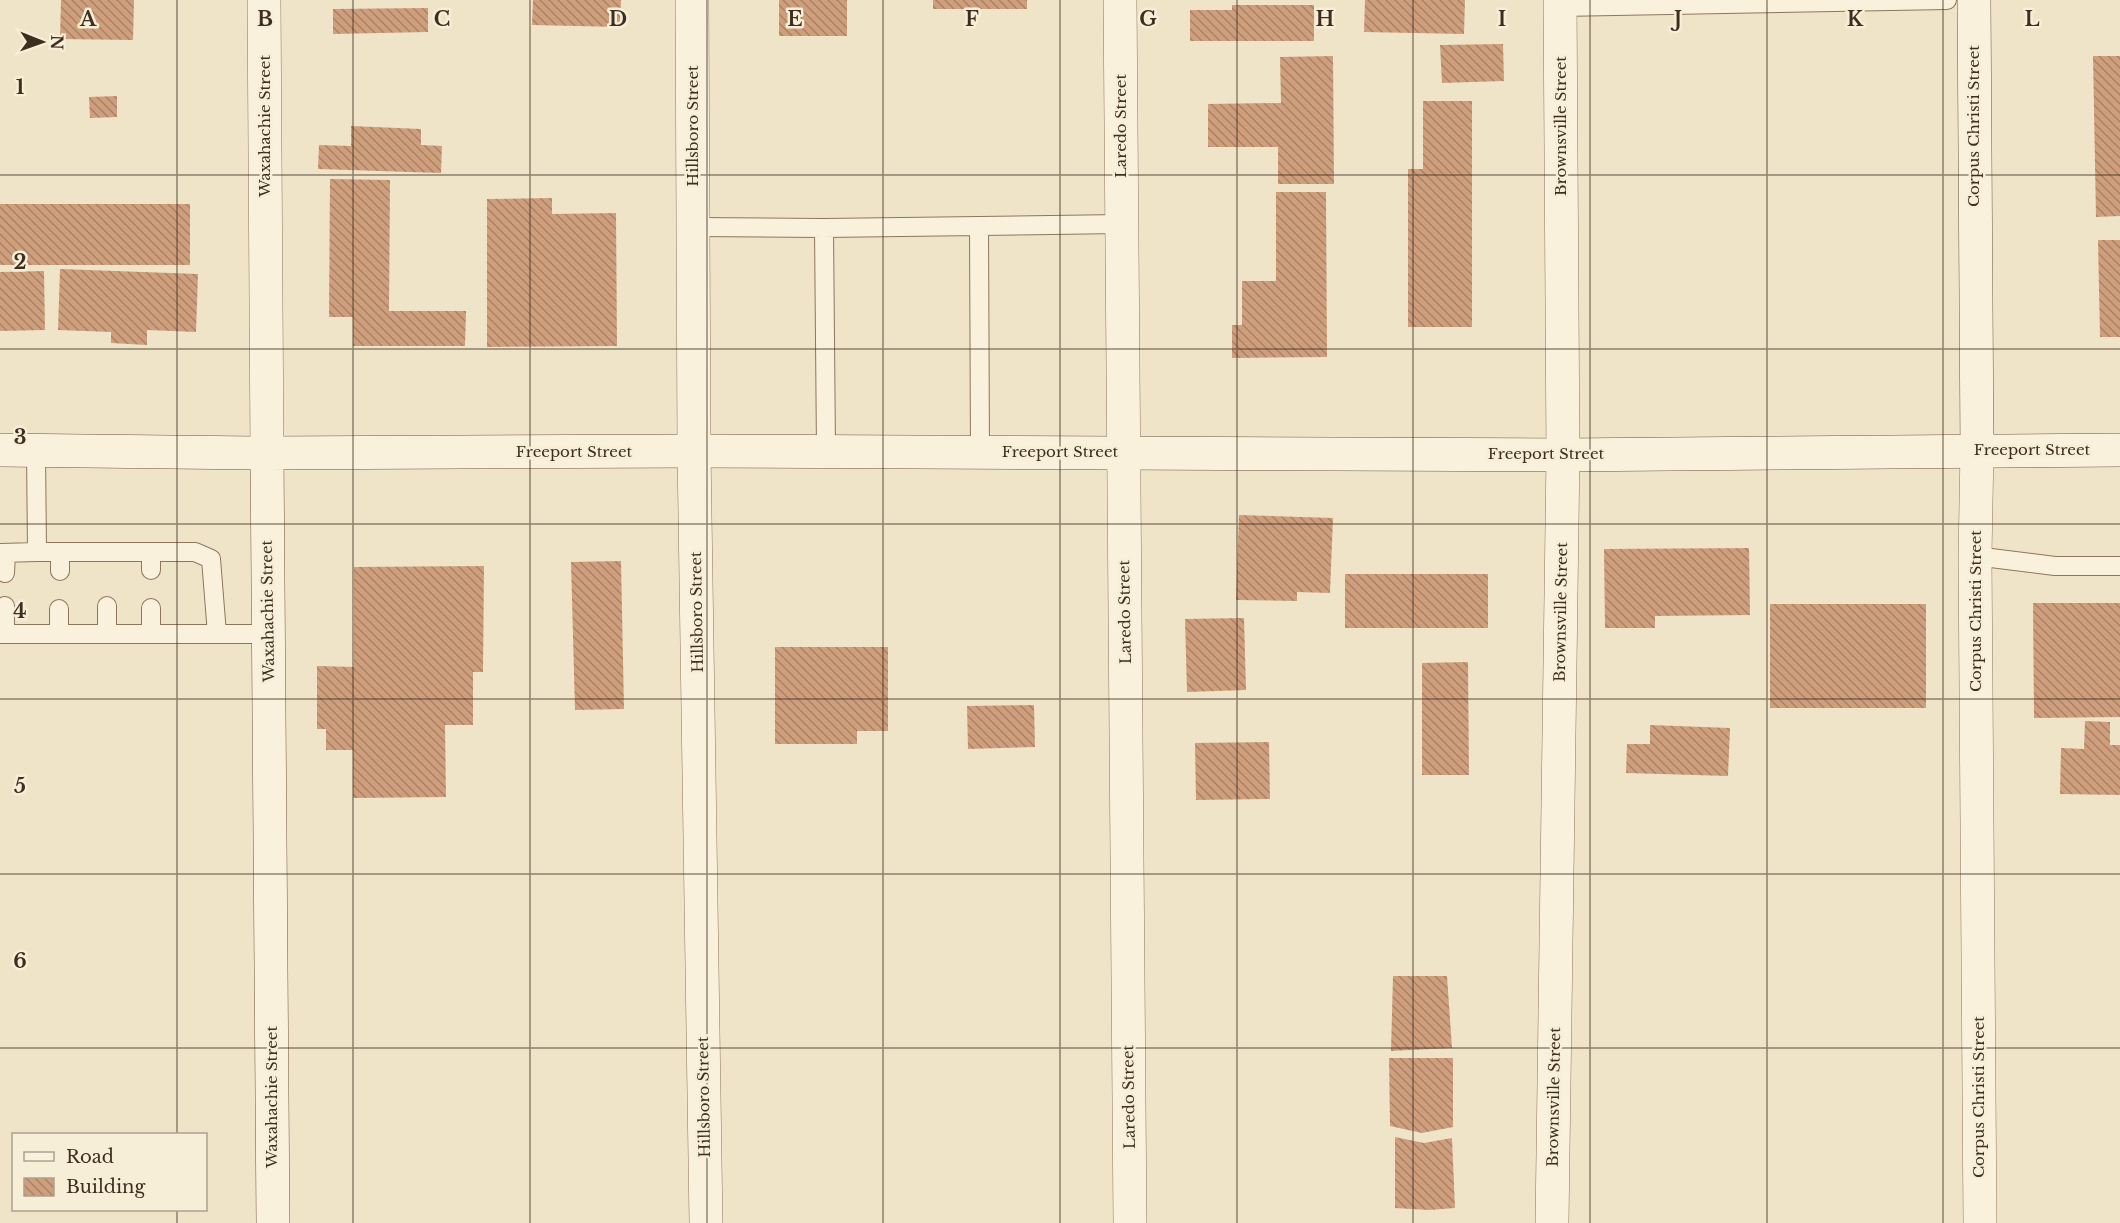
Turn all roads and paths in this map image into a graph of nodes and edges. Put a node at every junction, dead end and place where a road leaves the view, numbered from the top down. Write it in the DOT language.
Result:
graph roads {
  1 [pos="264,0"];
  2 [pos="692,0"];
  3 [pos="1120,0"];
  4 [pos="1947,0"];
  5 [pos="1974,0"];
  6 [pos="1560,3"];
  7 [pos="1121,224"];
  8 [pos="979,226"];
  9 [pos="694,227"];
  10 [pos="824,228"];
  11 [pos="0,450"];
  12 [pos="36,450"];
  13 [pos="1977,450"];
  14 [pos="2120,450"];
  15 [pos="694,451"];
  16 [pos="826,452"];
  17 [pos="980,452"];
  18 [pos="267,453"];
  19 [pos="1123,453"];
  20 [pos="1563,455"];
  21 [pos="37,552"];
  22 [pos="60,552"];
  23 [pos="3,553"];
  24 [pos="1975,556"];
  25 [pos="2120,566"];
  26 [pos="60,571"];
  27 [pos="5,573"];
  28 [pos="5,606"];
  29 [pos="106,606"];
  30 [pos="151,608"];
  31 [pos="59,609"];
  32 [pos="2,634"];
  33 [pos="59,634"];
  34 [pos="107,634"];
  35 [pos="151,634"];
  36 [pos="216,634"];
  37 [pos="269,634"];
  38 [pos="273,1223"];
  39 [pos="706,1223"];
  40 [pos="1130,1223"];
  41 [pos="1552,1223"];
  42 [pos="1980,1223"];
  1 -- 18 [label="street, Waxahachie Street"];
  2 -- 9 [label="street, Hillsboro Street"];
  3 -- 7 [label="street, Laredo Street"];
  4 -- 6 [label="lane"];
  5 -- 13 [label="street, Corpus Christi Street"];
  6 -- 20 [label="street, Brownsville Street"];
  7 -- 8 [label="lane"];
  7 -- 19 [label="street, Laredo Street"];
  8 -- 10 [label="lane"];
  8 -- 17 [label="lane"];
  9 -- 10 [label="lane"];
  9 -- 15 [label="street, Hillsboro Street"];
  10 -- 16 [label="lane"];
  11 -- 12 [label="street, Freeport Street"];
  12 -- 18 [label="street, Freeport Street"];
  12 -- 21 [label="lane"];
  13 -- 14 [label="street, Freeport Street"];
  13 -- 20 [label="street, Freeport Street"];
  13 -- 24 [label="street, Corpus Christi Street"];
  15 -- 16 [label="street, Freeport Street"];
  15 -- 18 [label="street, Freeport Street"];
  15 -- 39 [label="street, Hillsboro Street"];
  16 -- 17 [label="street, Freeport Street"];
  17 -- 19 [label="street, Freeport Street"];
  18 -- 37 [label="street, Waxahachie Street"];
  19 -- 20 [label="street, Freeport Street"];
  19 -- 40 [label="street, Laredo Street"];
  20 -- 41 [label="street, Brownsville Street"];
  21 -- 22 [label="lane"];
  21 -- 23 [label="lane"];
  22 -- 26 [label="lane"];
  22 -- 36 [label="lane"];
  23 -- 27 [label="lane"];
  24 -- 25 [label="lane"];
  24 -- 42 [label="street, Corpus Christi Street"];
  28 -- 32 [label="lane"];
  29 -- 34 [label="lane"];
  30 -- 35 [label="lane"];
  31 -- 33 [label="lane"];
  32 -- 33 [label="lane"];
  33 -- 34 [label="lane"];
  34 -- 35 [label="lane"];
  35 -- 36 [label="lane"];
  36 -- 37 [label="lane"];
  37 -- 38 [label="street, Waxahachie Street"];
}
